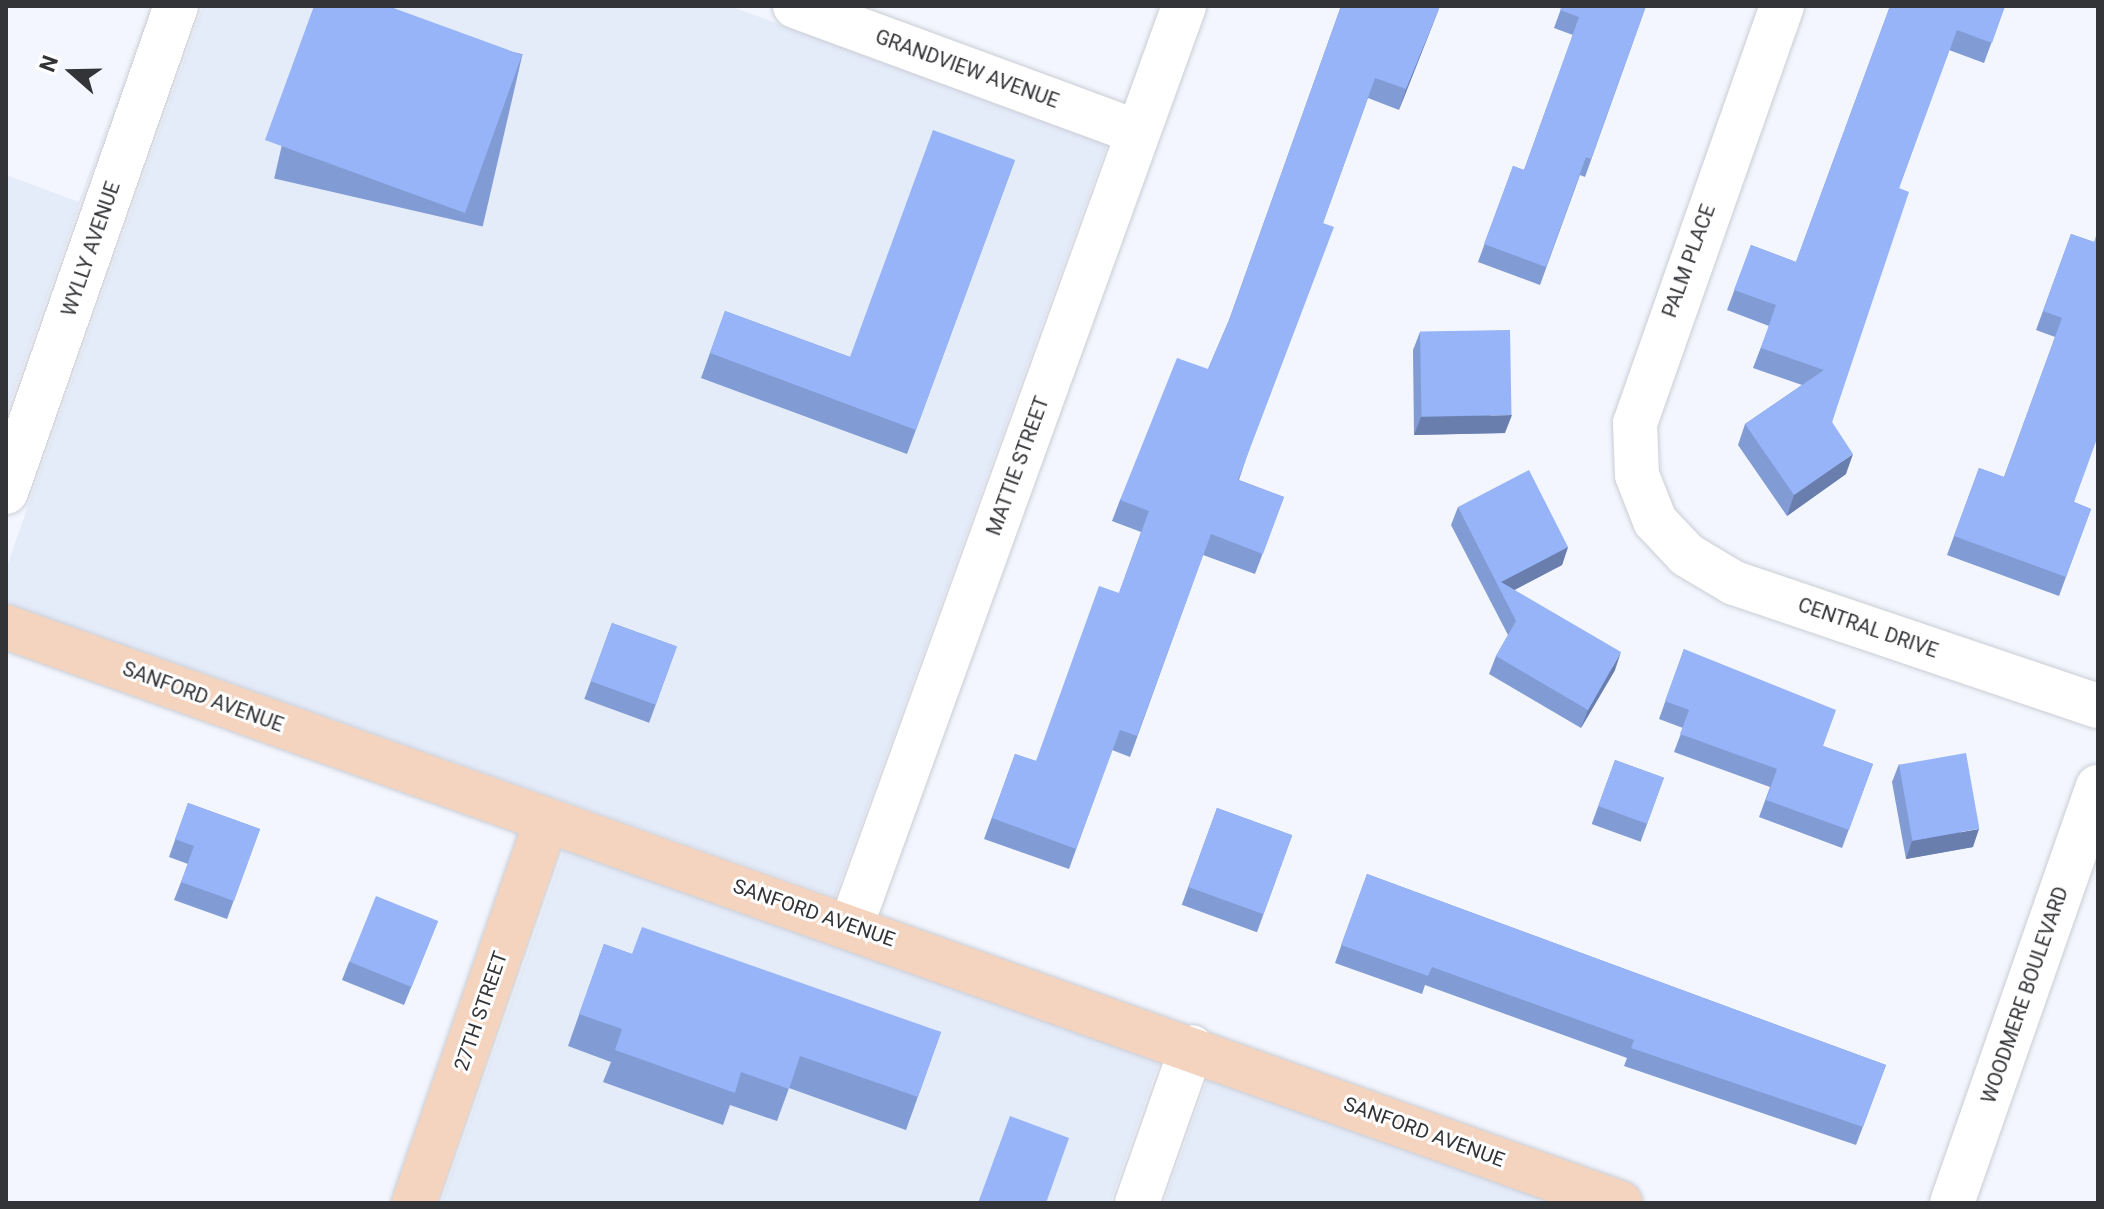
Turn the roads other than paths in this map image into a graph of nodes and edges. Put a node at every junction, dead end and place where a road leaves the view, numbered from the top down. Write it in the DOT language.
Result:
graph roads {
  1 [pos="176,6"];
  2 [pos="795,6"];
  3 [pos="1184,6"];
  4 [pos="1782,6"];
  5 [pos="1138,132"];
  6 [pos="6,492"];
  7 [pos="1655,521"];
  8 [pos="6,627"];
  9 [pos="2098,706"];
  10 [pos="2098,787"];
  11 [pos="547,820"];
  12 [pos="851,926"];
  13 [pos="1192,1047"];
  14 [pos="414,1203"];
  15 [pos="1137,1203"];
  16 [pos="1620,1203"];
  17 [pos="1952,1203"];
  1 -- 6 [label="street, WYLLY AVENUE"];
  2 -- 5 [label="street, GRANDVIEW AVENUE"];
  3 -- 5 [label="street, MATTIE STREET"];
  4 -- 7 [label="street, PALM PLACE"];
  5 -- 12 [label="street, MATTIE STREET"];
  7 -- 9 [label="street, CENTRAL DRIVE"];
  8 -- 11 [label="main road, SANFORD AVENUE"];
  10 -- 17 [label="street, WOODMERE BOULEVARD"];
  11 -- 12 [label="main road, SANFORD AVENUE"];
  11 -- 14 [label="main road, 27TH STREET"];
  12 -- 13 [label="main road, SANFORD AVENUE"];
  13 -- 15 [label="street"];
  13 -- 16 [label="main road, SANFORD AVENUE"];
}
